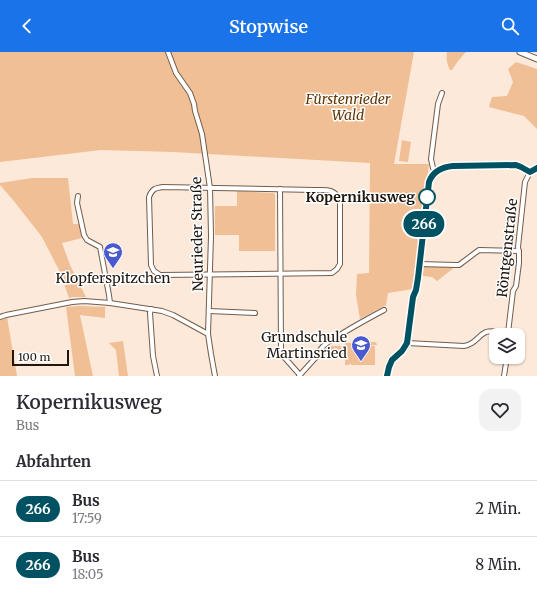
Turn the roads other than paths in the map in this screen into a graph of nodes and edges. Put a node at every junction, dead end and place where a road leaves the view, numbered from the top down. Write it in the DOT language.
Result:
graph roads {
  1 [pos="168,52"];
  2 [pos="520,52"];
  3 [pos="537,59"];
  4 [pos="442,93"];
  5 [pos="537,168"];
  6 [pos="436,172"];
  7 [pos="530,172"];
  8 [pos="210,188"];
  9 [pos="280,189"];
  10 [pos="78,196"];
  11 [pos="519,251"];
  12 [pos="419,264"];
  13 [pos="210,274"];
  14 [pos="281,274"];
  15 [pos="110,303"];
  16 [pos="151,310"];
  17 [pos="384,310"];
  18 [pos="209,311"];
  19 [pos="255,313"];
  20 [pos="0,317"];
  21 [pos="510,328"];
  22 [pos="489,332"];
  23 [pos="208,334"];
  24 [pos="407,343"];
  25 [pos="506,364"];
  26 [pos="300,375"];
  27 [pos="157,376"];
  28 [pos="215,376"];
  29 [pos="387,376"];
  30 [pos="504,376"];
  1 -- 8 [label="street, Neurieder Straße"];
  2 -- 3 [label="main road"];
  4 -- 6 [label="street"];
  5 -- 7 [label="street"];
  6 -- 7 [label="street"];
  6 -- 12 [label="street"];
  7 -- 11 [label="street, Röntgenstraße"];
  8 -- 9 [label="street"];
  8 -- 13 [label="street, Neurieder Straße"];
  8 -- 13 [label="street"];
  9 -- 14 [label="street"];
  9 -- 14 [label="street"];
  10 -- 15 [label="street"];
  11 -- 12 [label="street"];
  11 -- 21 [label="street, Röntgenstraße"];
  12 -- 24 [label="street"];
  13 -- 14 [label="street"];
  13 -- 18 [label="street, Neurieder Straße"];
  14 -- 26 [label="street"];
  15 -- 16 [label="street"];
  15 -- 20 [label="street"];
  16 -- 23 [label="street"];
  16 -- 27 [label="street"];
  17 -- 26 [label="street"];
  18 -- 19 [label="street"];
  18 -- 23 [label="street, Neurieder Straße"];
  22 -- 24 [label="street"];
  23 -- 28 [label="street, Neurieder Straße"];
  24 -- 29 [label="street"];
  25 -- 30 [label="street"];
}
